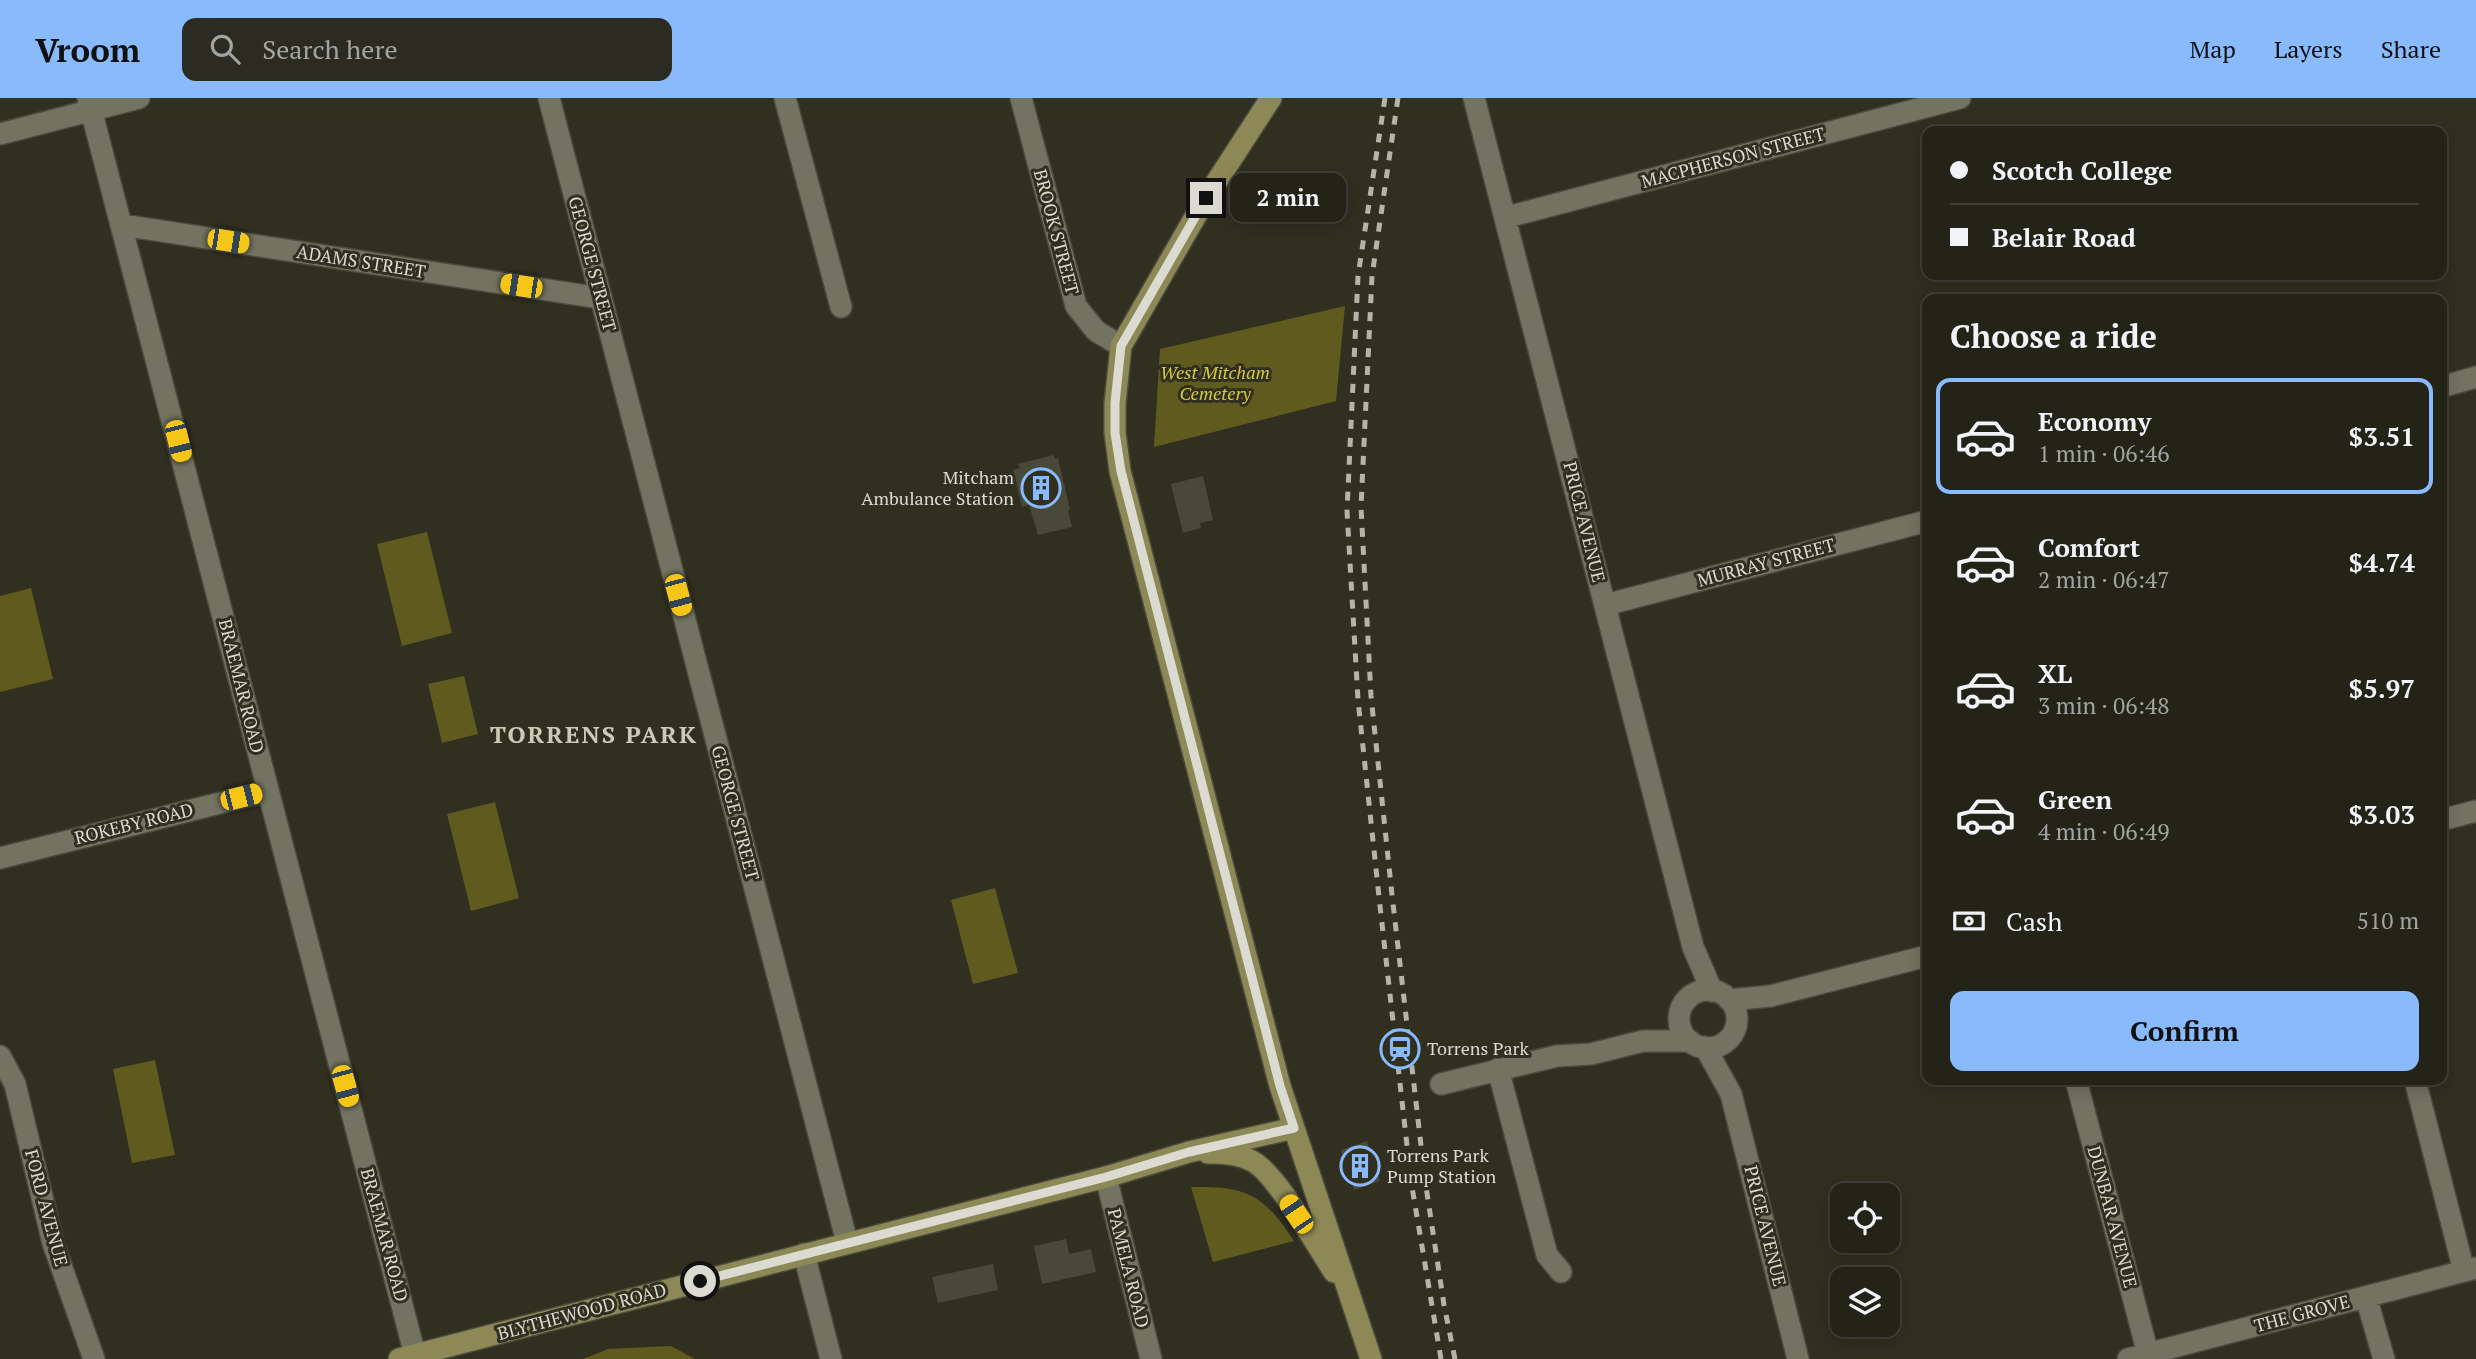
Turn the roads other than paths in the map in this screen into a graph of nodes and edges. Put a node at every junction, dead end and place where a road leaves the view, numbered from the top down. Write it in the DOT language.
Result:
graph roads {
  1 [pos="139,98"];
  2 [pos="549,98"];
  3 [pos="785,98"];
  4 [pos="1021,98"];
  5 [pos="1271,98"];
  6 [pos="1474,98"];
  7 [pos="1960,98"];
  8 [pos="90,104"];
  9 [pos="0,134"];
  10 [pos="1507,217"];
  11 [pos="122,225"];
  12 [pos="600,298"];
  13 [pos="841,307"];
  14 [pos="1121,346"];
  15 [pos="2476,377"];
  16 [pos="2447,385"];
  17 [pos="1922,521"];
  18 [pos="1605,605"];
  19 [pos="268,791"];
  20 [pos="2476,811"];
  21 [pos="2447,818"];
  22 [pos="0,858"];
  23 [pos="1922,957"];
  24 [pos="1714,1008"];
  25 [pos="1643,1041"];
  26 [pos="1697,1044"];
  27 [pos="0,1056"];
  28 [pos="1498,1069"];
  29 [pos="1441,1084"];
  30 [pos="2077,1085"];
  31 [pos="2416,1085"];
  32 [pos="1731,1094"];
  33 [pos="1294,1128"];
  34 [pos="1189,1152"];
  35 [pos="1106,1177"];
  36 [pos="847,1242"];
  37 [pos="804,1254"];
  38 [pos="2470,1270"];
  39 [pos="1561,1272"];
  40 [pos="1349,1294"];
  41 [pos="2366,1297"];
  42 [pos="407,1357"];
  43 [pos="2138,1357"];
  44 [pos="94,1359"];
  45 [pos="831,1359"];
  46 [pos="1151,1359"];
  47 [pos="1371,1359"];
  48 [pos="1798,1359"];
  49 [pos="2384,1359"];
  1 -- 8 [label="street"];
  2 -- 12 [label="street, GEORGE STREET"];
  3 -- 13 [label="street"];
  4 -- 14 [label="street, BROOK STREET"];
  5 -- 14 [label="main road"];
  6 -- 10 [label="street, PRICE AVENUE"];
  7 -- 10 [label="street, MACPHERSON STREET"];
  8 -- 9 [label="street"];
  8 -- 11 [label="street, BRAEMAR ROAD"];
  10 -- 18 [label="street, PRICE AVENUE"];
  11 -- 12 [label="street, ADAMS STREET"];
  11 -- 19 [label="street, BRAEMAR ROAD"];
  12 -- 36 [label="street, GEORGE STREET"];
  14 -- 33 [label="main road"];
  15 -- 16 [label="street"];
  17 -- 18 [label="street, MURRAY STREET"];
  18 -- 24 [label="street, PRICE AVENUE"];
  19 -- 22 [label="street, ROKEBY ROAD"];
  19 -- 42 [label="street, BRAEMAR ROAD"];
  20 -- 21 [label="street"];
  23 -- 24 [label="street"];
  24 -- 25 [label="street"];
  24 -- 26 [label="street"];
  24 -- 26 [label="street, PRICE AVENUE"];
  24 -- 32 [label="street, PRICE AVENUE"];
  25 -- 26 [label="street"];
  25 -- 28 [label="street"];
  26 -- 32 [label="street, PRICE AVENUE"];
  27 -- 44 [label="street, FORD AVENUE"];
  28 -- 29 [label="street"];
  28 -- 39 [label="street"];
  30 -- 43 [label="street, DUNBAR AVENUE"];
  31 -- 38 [label="street"];
  32 -- 48 [label="street, PRICE AVENUE"];
  33 -- 34 [label="main road, BLYTHEWOOD ROAD"];
  33 -- 40 [label="main road"];
  34 -- 35 [label="main road, BLYTHEWOOD ROAD"];
  34 -- 40 [label="main road"];
  35 -- 36 [label="main road, BLYTHEWOOD ROAD"];
  35 -- 46 [label="street, PAMELA ROAD"];
  36 -- 37 [label="main road, BLYTHEWOOD ROAD"];
  37 -- 42 [label="main road, BLYTHEWOOD ROAD"];
  37 -- 45 [label="street"];
  38 -- 41 [label="street, THE GROVE"];
  40 -- 47 [label="main road"];
  41 -- 43 [label="street, THE GROVE"];
  41 -- 49 [label="street"];
}
